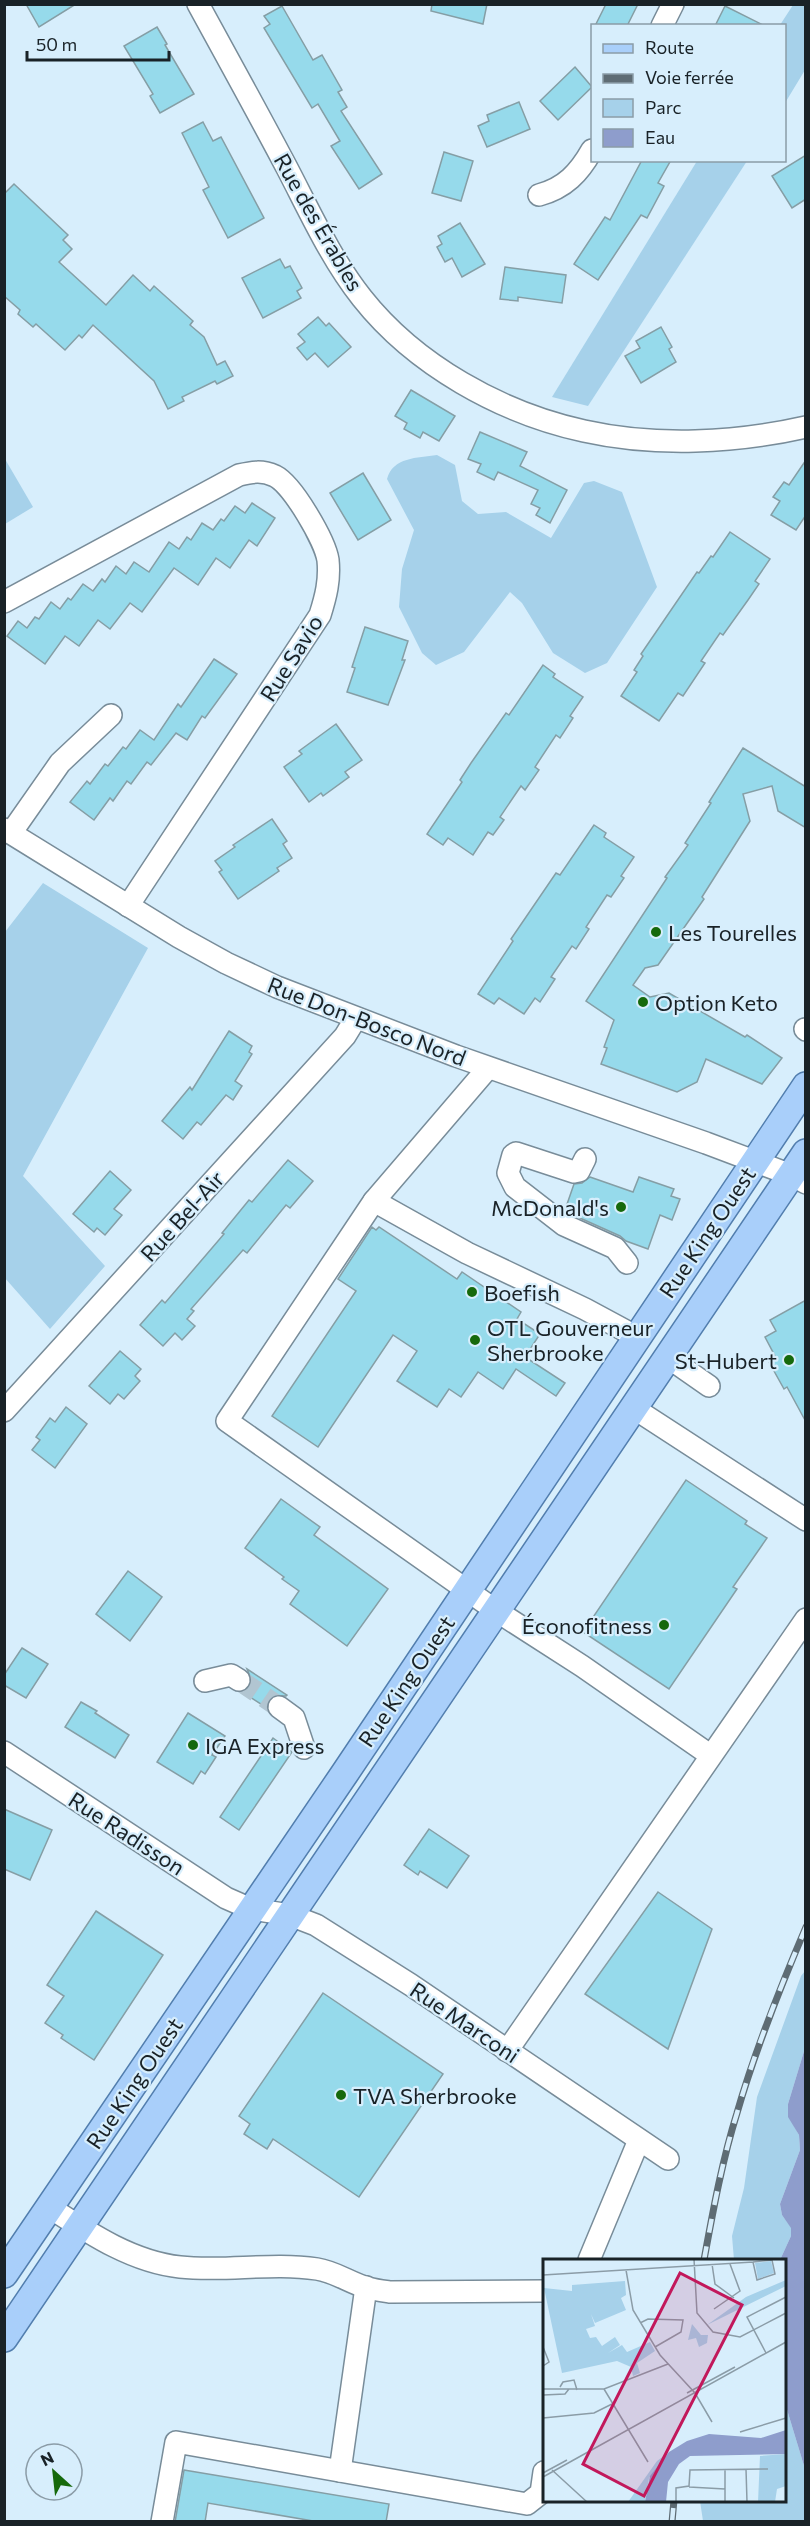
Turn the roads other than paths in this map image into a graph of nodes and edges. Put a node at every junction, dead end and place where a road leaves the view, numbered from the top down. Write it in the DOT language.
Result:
graph roads {
  1 [pos="198,4"];
  2 [pos="673,4"];
  3 [pos="663,24"];
  4 [pos="591,152"];
  5 [pos="539,195"];
  6 [pos="806,427"];
  7 [pos="4,602"];
  8 [pos="111,715"];
  9 [pos="8,831"];
  10 [pos="128,906"];
  11 [pos="356,1018"];
  12 [pos="488,1068"];
  13 [pos="806,1086"];
  14 [pos="806,1153"];
  15 [pos="585,1159"];
  16 [pos="755,1162"];
  17 [pos="798,1179"];
  18 [pos="374,1201"];
  19 [pos="627,1263"];
  20 [pos="637,1337"];
  21 [pos="666,1356"];
  22 [pos="709,1386"];
  23 [pos="632,1407"];
  24 [pos="4,1411"];
  25 [pos="806,1520"];
  26 [pos="466,1590"];
  27 [pos="495,1610"];
  28 [pos="806,1619"];
  29 [pos="205,1680"];
  30 [pos="239,1680"];
  31 [pos="279,1707"];
  32 [pos="304,1748"];
  33 [pos="4,1752"];
  34 [pos="710,1755"];
  35 [pos="251,1909"];
  36 [pos="290,1915"];
  37 [pos="507,2051"];
  38 [pos="639,2140"];
  39 [pos="668,2159"];
  40 [pos="49,2207"];
  41 [pos="80,2227"];
  42 [pos="589,2259"];
  43 [pos="4,2274"];
  44 [pos="366,2288"];
  45 [pos="543,2291"];
  46 [pos="4,2338"];
  47 [pos="340,2471"];
  48 [pos="543,2479"];
  49 [pos="162,2522"];
  1 -- 6 [label="street, Rue des Érables"];
  2 -- 3 [label="street"];
  4 -- 5 [label="street"];
  7 -- 10 [label="street, Rue Savio"];
  8 -- 9 [label="street"];
  9 -- 10 [label="street, Rue Don-Bosco Nord"];
  10 -- 11 [label="street, Rue Don-Bosco Nord"];
  11 -- 12 [label="street, Rue Don-Bosco Nord"];
  11 -- 24 [label="street, Rue Bel-Air"];
  12 -- 16 [label="street, Rue Don-Bosco Nord"];
  12 -- 18 [label="street"];
  13 -- 16 [label="main road, Rue King Ouest"];
  14 -- 17 [label="main road, Rue King Ouest"];
  15 -- 19 [label="street"];
  16 -- 17 [label="street, Rue Don-Bosco Nord"];
  16 -- 20 [label="main road, Rue King Ouest"];
  17 -- 21 [label="main road, Rue King Ouest"];
  18 -- 20 [label="street"];
  18 -- 26 [label="street"];
  20 -- 26 [label="main road, Rue King Ouest"];
  21 -- 22 [label="street"];
  21 -- 23 [label="main road, Rue King Ouest"];
  23 -- 25 [label="street"];
  23 -- 27 [label="main road, Rue King Ouest"];
  26 -- 27 [label="street"];
  26 -- 35 [label="main road, Rue King Ouest"];
  27 -- 34 [label="street"];
  27 -- 36 [label="main road, Rue King Ouest"];
  28 -- 34 [label="street"];
  29 -- 30 [label="street"];
  31 -- 32 [label="street"];
  33 -- 35 [label="street, Rue Radisson"];
  34 -- 37 [label="street"];
  35 -- 36 [label="street, Rue Marconi"];
  35 -- 40 [label="main road, Rue King Ouest"];
  36 -- 37 [label="street, Rue Marconi"];
  36 -- 41 [label="main road, Rue King Ouest"];
  37 -- 38 [label="street, Rue Marconi"];
  38 -- 39 [label="street, Rue Marconi"];
  38 -- 42 [label="street"];
  40 -- 41 [label="street"];
  40 -- 43 [label="main road, Rue King Ouest"];
  41 -- 44 [label="street"];
  41 -- 46 [label="main road, Rue King Ouest"];
  44 -- 45 [label="street"];
  44 -- 47 [label="street"];
  47 -- 48 [label="street"];
  47 -- 49 [label="street"];
}
